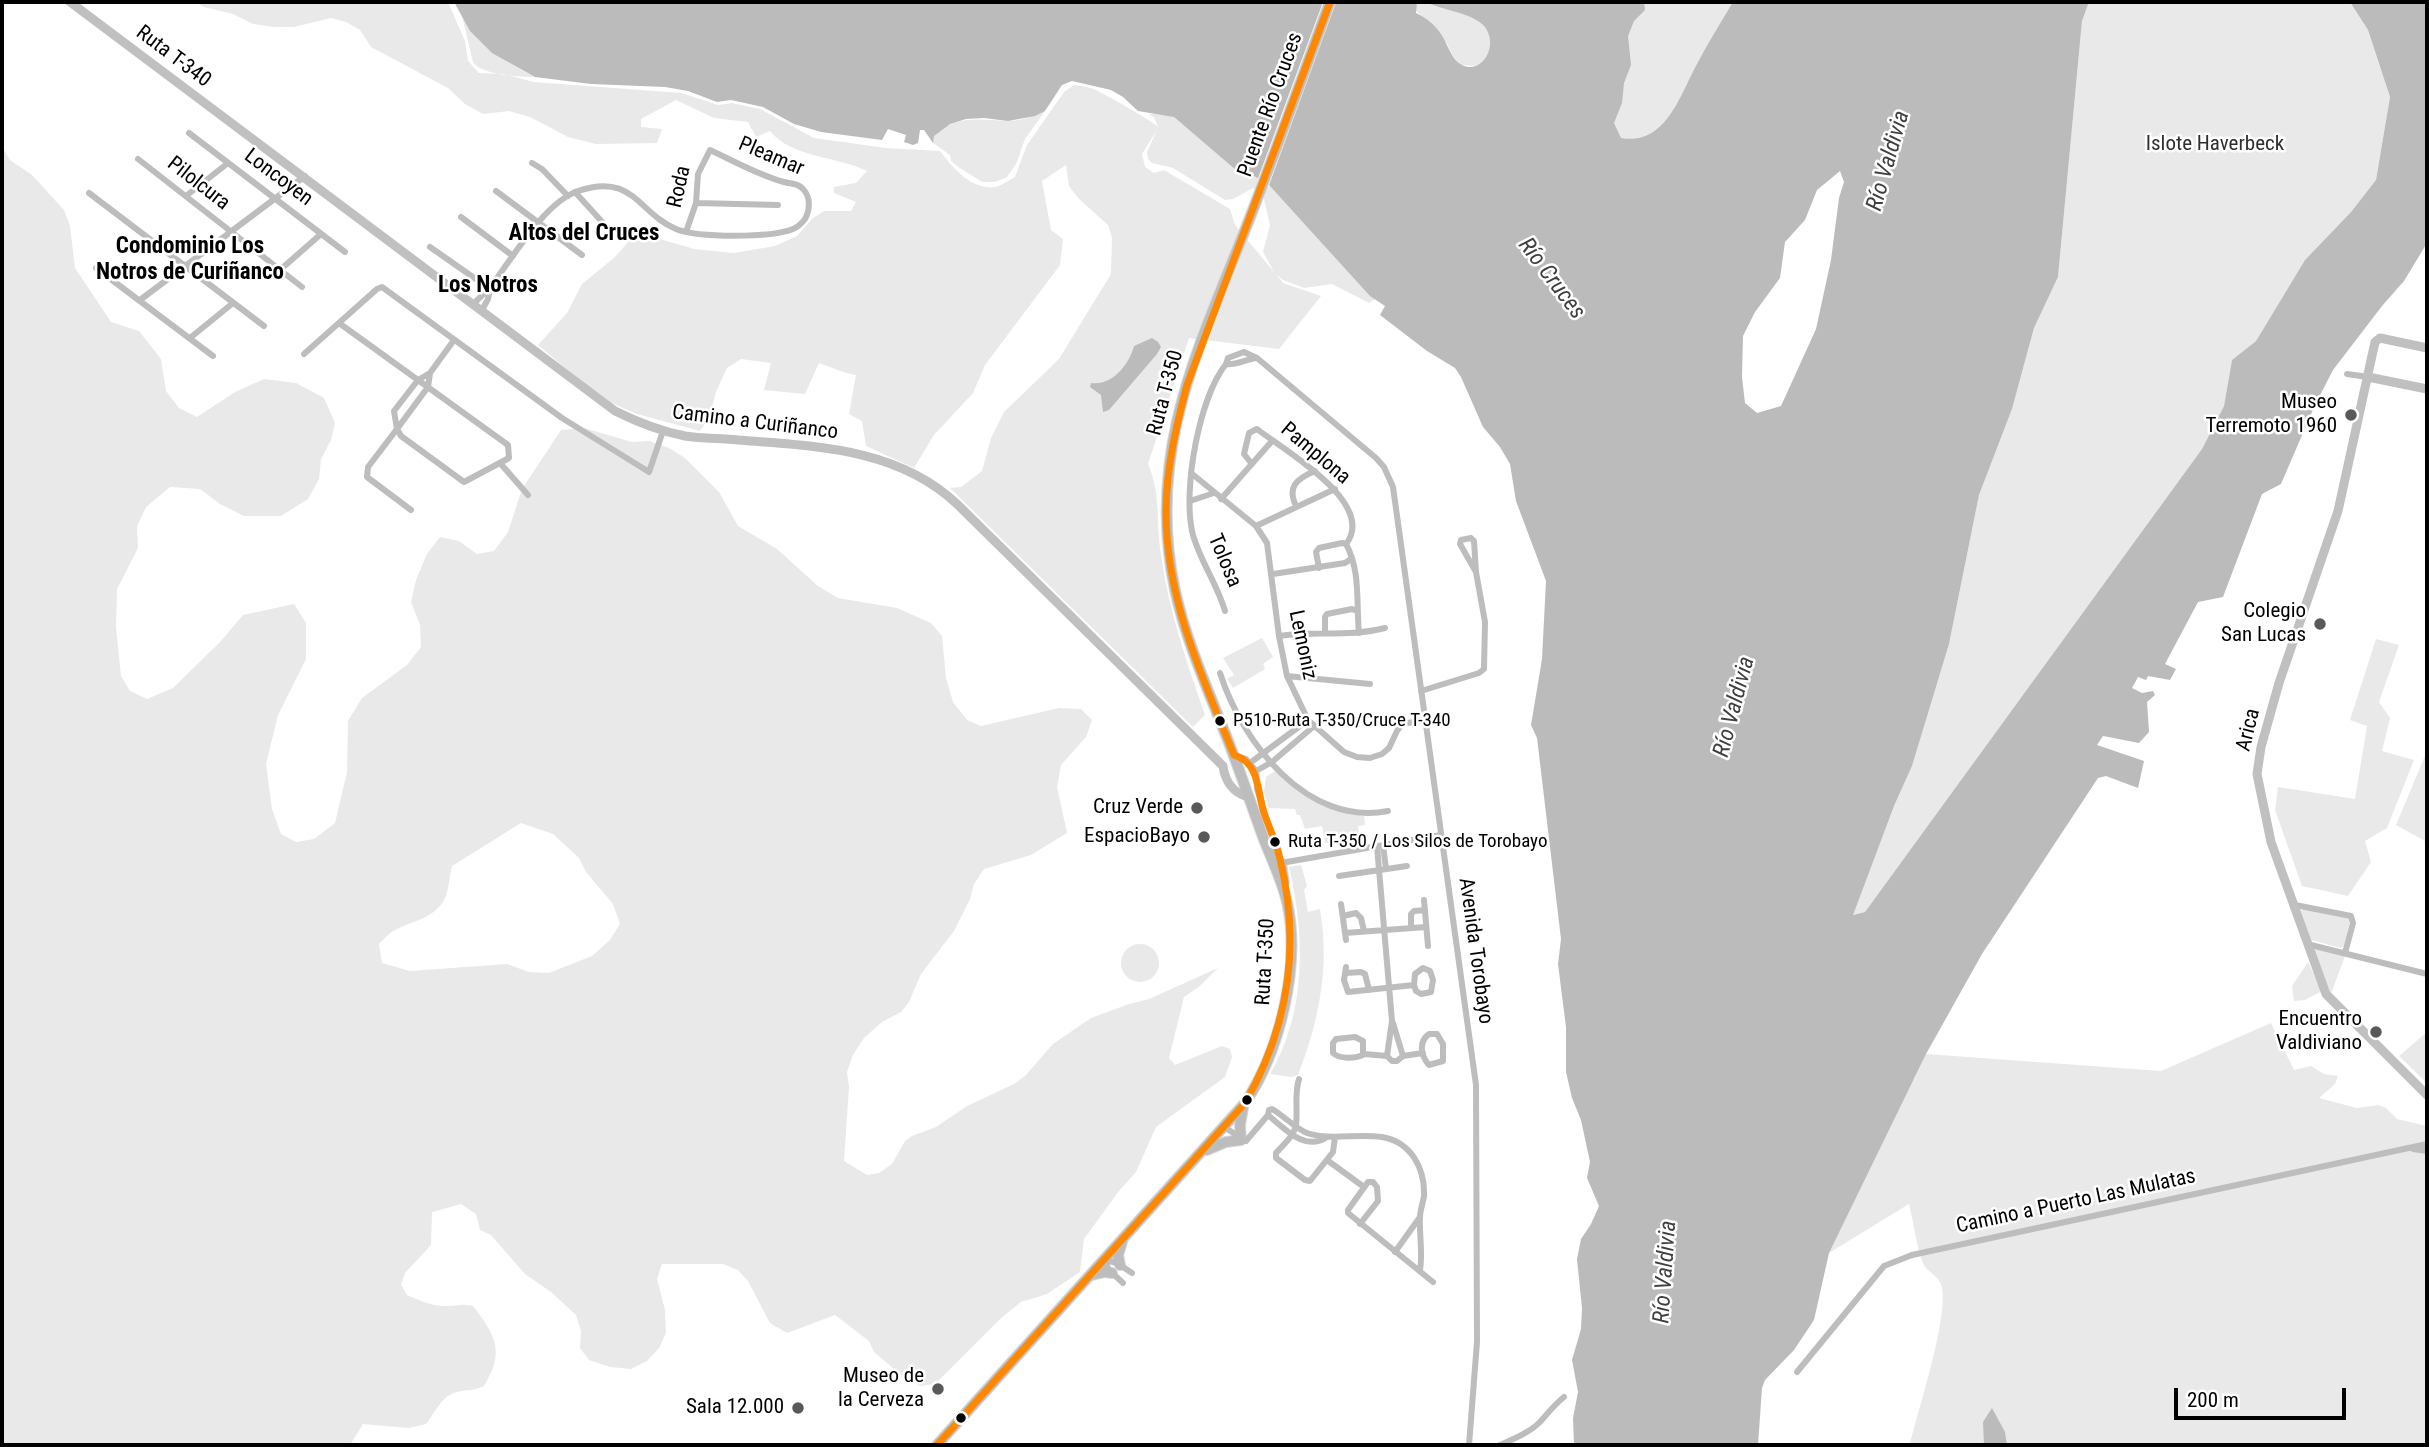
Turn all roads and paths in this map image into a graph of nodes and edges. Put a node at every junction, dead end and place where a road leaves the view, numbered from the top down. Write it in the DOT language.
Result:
graph roads {
  1 [pos="70,2"];
  2 [pos="1330,2"];
  3 [pos="222,116"];
  4 [pos="189,133"];
  5 [pos="710,150"];
  6 [pos="138,159"];
  7 [pos="228,163"];
  8 [pos="532,163"];
  9 [pos="305,176"];
  10 [pos="496,191"];
  11 [pos="89,193"];
  12 [pos="571,194"];
  13 [pos="186,196"];
  14 [pos="276,198"];
  15 [pos="696,203"];
  16 [pos="778,205"];
  17 [pos="461,217"];
  18 [pos="1249,221"];
  19 [pos="538,222"];
  20 [pos="230,231"];
  21 [pos="686,232"];
  22 [pos="321,234"];
  23 [pos="614,235"];
  24 [pos="430,247"];
  25 [pos="345,252"];
  26 [pos="582,256"];
  27 [pos="513,257"];
  28 [pos="183,266"];
  29 [pos="96,268"];
  30 [pos="280,270"];
  31 [pos="302,287"];
  32 [pos="490,289"];
  33 [pos="140,300"];
  34 [pos="233,303"];
  35 [pos="478,307"];
  36 [pos="340,323"];
  37 [pos="264,326"];
  38 [pos="190,338"];
  39 [pos="454,340"];
  40 [pos="2427,348"];
  41 [pos="304,354"];
  42 [pos="213,356"];
  43 [pos="1226,364"];
  44 [pos="430,373"];
  45 [pos="2347,374"];
  46 [pos="2368,377"];
  47 [pos="418,380"];
  48 [pos="428,387"];
  49 [pos="2427,389"];
  50 [pos="397,429"];
  51 [pos="663,431"];
  52 [pos="1272,441"];
  53 [pos="500,463"];
  54 [pos="1251,463"];
  55 [pos="1315,471"];
  56 [pos="1191,473"];
  57 [pos="1335,489"];
  58 [pos="1214,493"];
  59 [pos="528,495"];
  60 [pos="1220,499"];
  61 [pos="1190,501"];
  62 [pos="1296,506"];
  63 [pos="411,510"];
  64 [pos="1256,526"];
  65 [pos="1346,544"];
  66 [pos="1351,559"];
  67 [pos="1319,568"];
  68 [pos="1476,572"];
  69 [pos="1273,574"];
  70 [pos="1225,611"];
  71 [pos="1356,611"];
  72 [pos="1385,628"];
  73 [pos="1325,633"];
  74 [pos="1359,633"];
  75 [pos="1279,636"];
  76 [pos="1220,673"];
  77 [pos="1287,676"];
  78 [pos="1370,684"];
  79 [pos="1421,691"];
  80 [pos="1425,720"];
  81 [pos="1311,723"];
  82 [pos="1265,754"];
  83 [pos="1234,755"];
  84 [pos="1272,762"];
  85 [pos="1250,764"];
  86 [pos="1223,766"];
  87 [pos="1256,771"];
  88 [pos="1257,789"];
  89 [pos="1248,797"];
  90 [pos="1388,811"];
  91 [pos="1441,835"];
  92 [pos="1380,846"];
  93 [pos="1281,863"];
  94 [pos="1407,866"];
  95 [pos="1383,869"];
  96 [pos="1339,876"];
  97 [pos="1424,900"];
  98 [pos="1287,903"];
  99 [pos="1341,904"];
  100 [pos="2295,905"];
  101 [pos="1424,910"];
  102 [pos="1343,916"];
  103 [pos="1426,927"];
  104 [pos="1411,928"];
  105 [pos="1386,930"];
  106 [pos="1364,932"];
  107 [pos="2307,944"];
  108 [pos="1428,946"];
  109 [pos="2345,953"];
  110 [pos="2427,974"];
  111 [pos="1414,985"];
  112 [pos="1390,988"];
  113 [pos="1369,990"];
  114 [pos="1392,1021"];
  115 [pos="1423,1053"];
  116 [pos="1364,1054"];
  117 [pos="1387,1056"];
  118 [pos="1403,1056"];
  119 [pos="1299,1079"];
  120 [pos="2427,1095"];
  121 [pos="1245,1103"];
  122 [pos="1268,1115"];
  123 [pos="1296,1125"];
  124 [pos="1224,1127"];
  125 [pos="1292,1135"];
  126 [pos="1331,1137"];
  127 [pos="1241,1140"];
  128 [pos="2427,1144"];
  129 [pos="2411,1149"];
  130 [pos="2427,1152"];
  131 [pos="1201,1154"];
  132 [pos="1327,1160"];
  133 [pos="1364,1187"];
  134 [pos="1420,1217"];
  135 [pos="1360,1224"];
  136 [pos="1123,1239"];
  137 [pos="1395,1252"];
  138 [pos="1104,1260"];
  139 [pos="1120,1265"];
  140 [pos="1420,1270"];
  141 [pos="1112,1273"];
  142 [pos="1132,1273"];
  143 [pos="1088,1277"];
  144 [pos="1433,1282"];
  145 [pos="1123,1283"];
  146 [pos="1797,1372"];
  147 [pos="1564,1397"];
  148 [pos="937,1445"];
  149 [pos="1469,1445"];
  150 [pos="1500,1445"];
  1 -- 3 [label="street, Ruta T-340"];
  2 -- 18 [label="main road, Puente Río Cruces"];
  3 -- 9 [label="street, Camino a Curiñanco"];
  4 -- 7 [label="street, Loncoyen"];
  5 -- 15 [label="street, Roda"];
  5 -- 21 [label="street, Pleamar"];
  6 -- 13 [label="street, Pilolcura"];
  7 -- 13 [label="street"];
  7 -- 14 [label="street, Loncoyen"];
  8 -- 12 [label="street"];
  9 -- 14 [label="street"];
  9 -- 35 [label="street, Camino a Curiñanco"];
  10 -- 19 [label="street"];
  11 -- 28 [label="street"];
  12 -- 19 [label="street"];
  12 -- 21 [label="street"];
  12 -- 23 [label="street"];
  13 -- 20 [label="street, Pilolcura"];
  14 -- 20 [label="street"];
  14 -- 22 [label="street, Loncoyen"];
  15 -- 16 [label="street"];
  15 -- 21 [label="street, Roda"];
  17 -- 27 [label="street"];
  18 -- 83 [label="main road, Ruta T-350"];
  19 -- 26 [label="street"];
  19 -- 27 [label="street"];
  20 -- 28 [label="street"];
  20 -- 30 [label="street, Pilolcura"];
  22 -- 25 [label="street, Loncoyen"];
  22 -- 30 [label="street"];
  24 -- 32 [label="street"];
  27 -- 32 [label="street"];
  28 -- 33 [label="street"];
  28 -- 34 [label="street"];
  29 -- 33 [label="street"];
  30 -- 31 [label="street, Pilolcura"];
  32 -- 35 [label="street"];
  33 -- 38 [label="street"];
  34 -- 37 [label="street"];
  34 -- 38 [label="street"];
  35 -- 51 [label="street, Camino a Curiñanco"];
  36 -- 39 [label="street"];
  36 -- 41 [label="street"];
  36 -- 47 [label="street"];
  38 -- 42 [label="street"];
  39 -- 44 [label="street"];
  39 -- 51 [label="street"];
  40 -- 46 [label="street, Arica"];
  43 -- 56 [label="street, Tolosa"];
  43 -- 79 [label="street, Avenida Torobayo"];
  44 -- 47 [label="street"];
  44 -- 48 [label="street"];
  45 -- 46 [label="street"];
  46 -- 49 [label="street"];
  46 -- 100 [label="street, Arica"];
  47 -- 48 [label="street"];
  47 -- 50 [label="street"];
  48 -- 50 [label="street"];
  48 -- 53 [label="street"];
  50 -- 53 [label="street"];
  50 -- 63 [label="street"];
  51 -- 86 [label="street, Camino a Curiñanco"];
  52 -- 54 [label="street"];
  52 -- 54 [label="street, Pamplona"];
  52 -- 55 [label="street, Pamplona"];
  53 -- 59 [label="street"];
  54 -- 60 [label="street"];
  55 -- 57 [label="street, Pamplona"];
  55 -- 62 [label="street"];
  56 -- 58 [label="street, Lemoniz"];
  56 -- 61 [label="street, Tolosa"];
  57 -- 62 [label="street"];
  57 -- 65 [label="street, Pamplona"];
  58 -- 60 [label="street, Lemoniz"];
  58 -- 61 [label="street"];
  60 -- 64 [label="street, Lemoniz"];
  61 -- 70 [label="street, Tolosa"];
  62 -- 64 [label="street"];
  64 -- 69 [label="street, Lemoniz"];
  65 -- 66 [label="street, Pamplona"];
  65 -- 67 [label="street"];
  66 -- 67 [label="street"];
  66 -- 71 [label="street, Pamplona"];
  67 -- 69 [label="street"];
  68 -- 68 [label="street"];
  68 -- 79 [label="street"];
  69 -- 75 [label="street, Lemoniz"];
  71 -- 73 [label="street"];
  71 -- 74 [label="street, Pamplona"];
  72 -- 74 [label="street"];
  73 -- 74 [label="street"];
  73 -- 75 [label="street"];
  75 -- 77 [label="street, Lemoniz"];
  76 -- 82 [label="street"];
  77 -- 78 [label="street"];
  77 -- 81 [label="street, Lemoniz"];
  79 -- 80 [label="street, Avenida Torobayo"];
  80 -- 81 [label="street, Lemoniz"];
  80 -- 91 [label="street, Avenida Torobayo"];
  81 -- 82 [label="street"];
  81 -- 84 [label="street"];
  82 -- 84 [label="street"];
  82 -- 85 [label="street"];
  83 -- 85 [label="street"];
  83 -- 86 [label="street"];
  83 -- 89 [label="main road, Ruta T-350"];
  84 -- 87 [label="street"];
  84 -- 90 [label="street"];
  85 -- 87 [label="street"];
  86 -- 89 [label="street, Camino a Curiñanco"];
  87 -- 88 [label="street"];
  88 -- 89 [label="street"];
  88 -- 93 [label="street"];
  89 -- 98 [label="main road, Ruta T-350"];
  91 -- 92 [label="street"];
  91 -- 149 [label="street, Avenida Torobayo"];
  92 -- 93 [label="street"];
  92 -- 95 [label="street"];
  93 -- 98 [label="main road"];
  94 -- 95 [label="street"];
  95 -- 96 [label="street"];
  95 -- 105 [label="street"];
  97 -- 101 [label="street"];
  98 -- 121 [label="main road, Ruta T-350"];
  99 -- 102 [label="street"];
  100 -- 107 [label="street, Arica"];
  100 -- 109 [label="street"];
  101 -- 103 [label="street"];
  101 -- 104 [label="street"];
  102 -- 106 [label="street"];
  102 -- 106 [label="street"];
  103 -- 104 [label="street"];
  103 -- 108 [label="street"];
  104 -- 105 [label="street"];
  105 -- 106 [label="street"];
  105 -- 112 [label="street"];
  107 -- 109 [label="street"];
  107 -- 120 [label="street, Arica"];
  109 -- 110 [label="street"];
  111 -- 112 [label="street"];
  112 -- 113 [label="street"];
  112 -- 114 [label="street"];
  113 -- 113 [label="street"];
  114 -- 117 [label="street"];
  114 -- 118 [label="street"];
  115 -- 115 [label="street"];
  115 -- 118 [label="street"];
  116 -- 116 [label="street"];
  116 -- 117 [label="street"];
  117 -- 118 [label="street"];
  119 -- 123 [label="street"];
  121 -- 124 [label="main road, Ruta T-350"];
  121 -- 127 [label="main road"];
  122 -- 123 [label="street"];
  122 -- 125 [label="street"];
  122 -- 127 [label="street"];
  123 -- 125 [label="street"];
  123 -- 126 [label="street"];
  124 -- 127 [label="street"];
  124 -- 131 [label="main road, Ruta T-350"];
  125 -- 126 [label="street"];
  125 -- 132 [label="street"];
  126 -- 132 [label="street"];
  126 -- 134 [label="street"];
  127 -- 131 [label="main road"];
  128 -- 129 [label="street, Camino a Puerto Las Mulatas"];
  129 -- 130 [label="street, Camino a Puerto Las Mulatas"];
  129 -- 146 [label="street, Camino a Puerto Las Mulatas"];
  131 -- 136 [label="main road, Ruta T-350"];
  132 -- 133 [label="street"];
  133 -- 135 [label="street"];
  133 -- 135 [label="street"];
  134 -- 137 [label="street"];
  134 -- 140 [label="street"];
  135 -- 137 [label="street"];
  136 -- 138 [label="main road, Ruta T-350"];
  136 -- 139 [label="main road"];
  137 -- 140 [label="street"];
  138 -- 139 [label="street"];
  138 -- 141 [label="street"];
  138 -- 143 [label="main road, Ruta T-350"];
  139 -- 142 [label="street"];
  140 -- 144 [label="street"];
  141 -- 143 [label="main road"];
  141 -- 145 [label="street"];
  143 -- 148 [label="main road, Ruta T-350"];
  147 -- 150 [label="street"];
}
